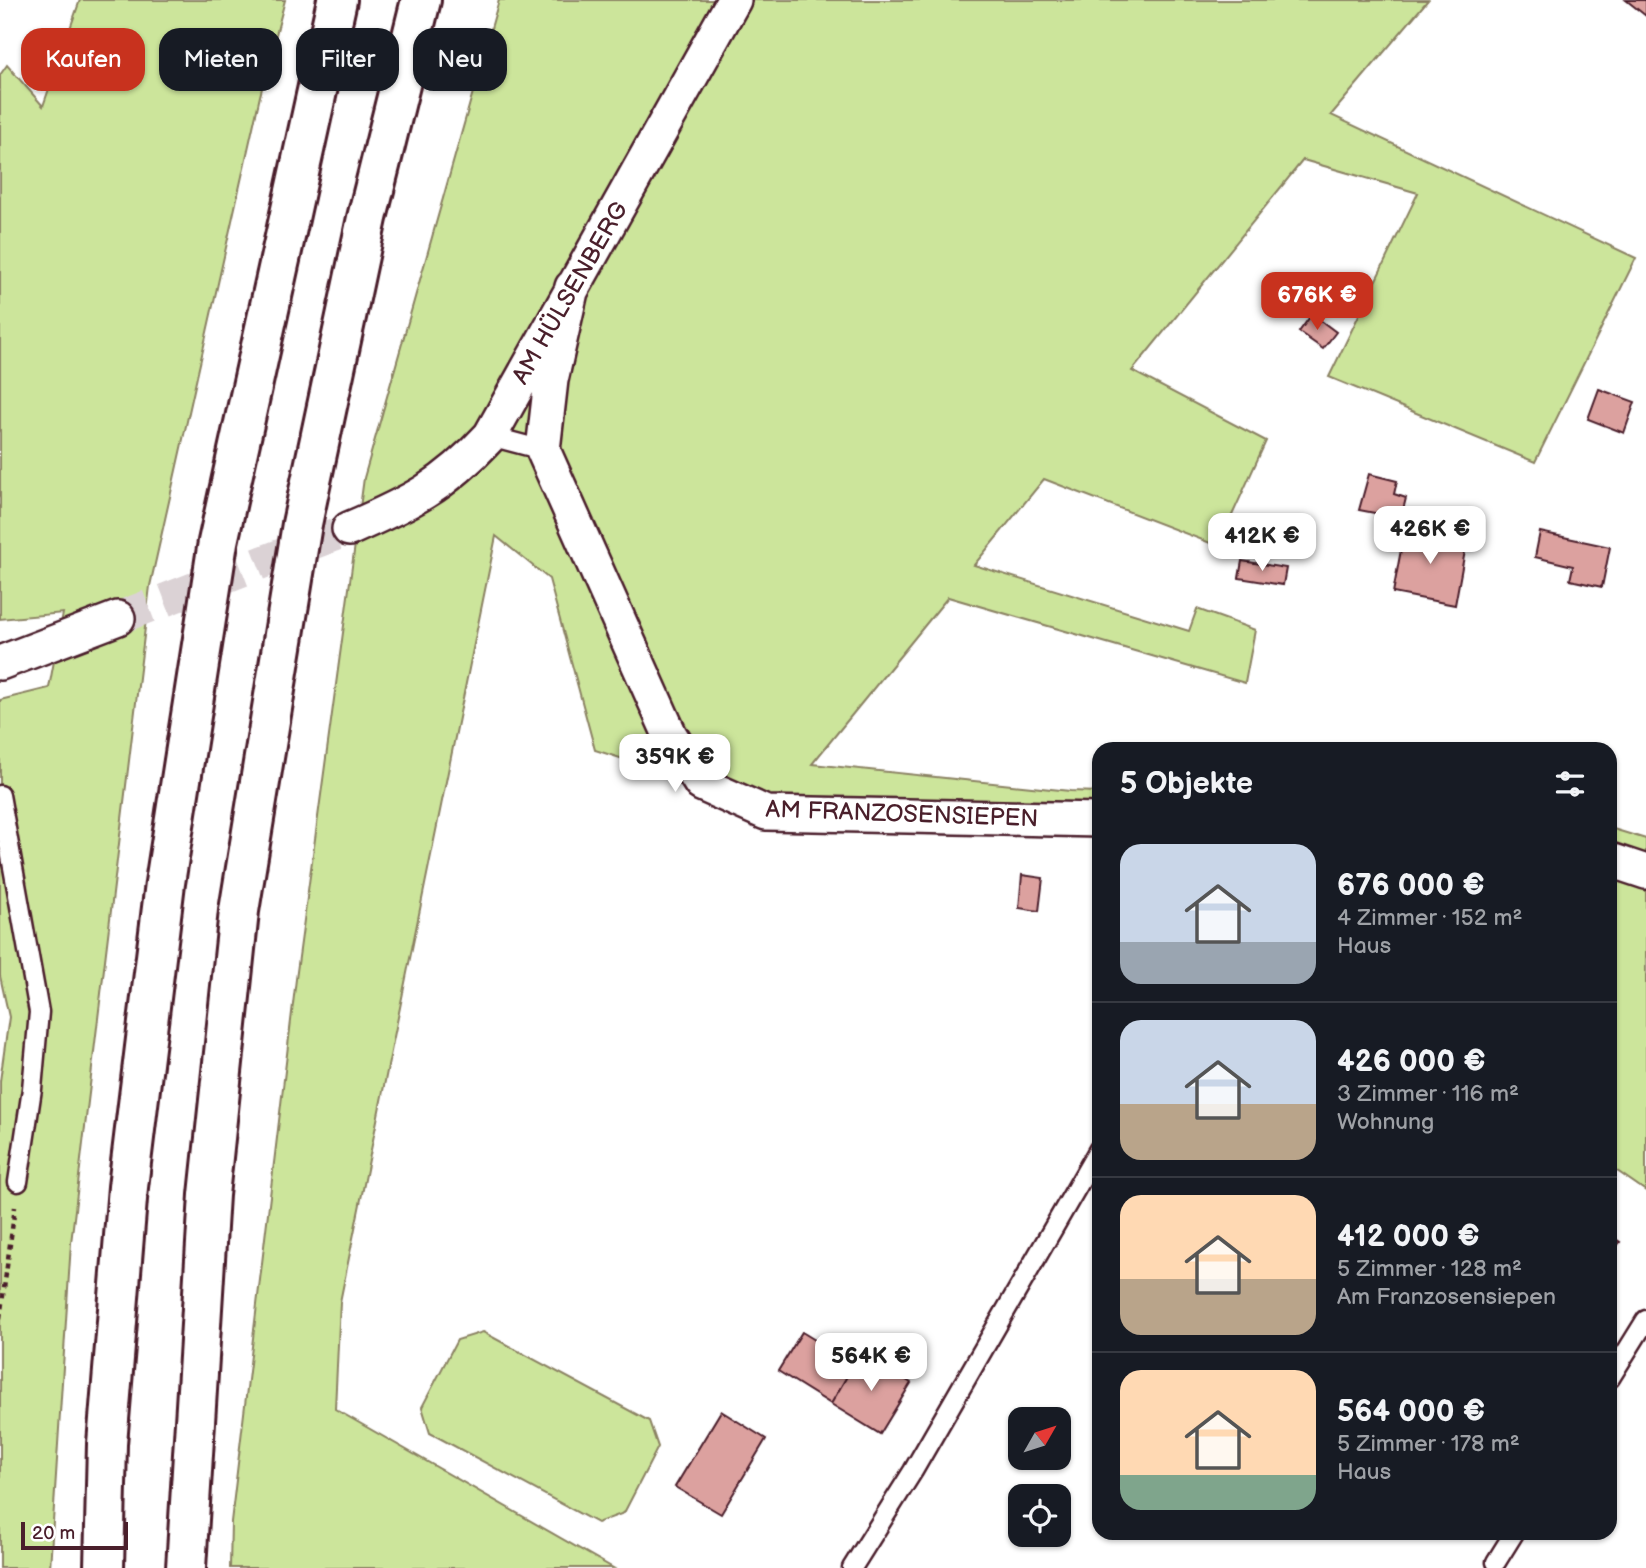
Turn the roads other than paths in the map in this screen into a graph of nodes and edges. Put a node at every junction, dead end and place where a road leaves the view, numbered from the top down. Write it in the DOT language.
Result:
graph roads {
  1 [pos="337,0"];
  2 [pos="421,0"];
  3 [pos="734,0"];
  4 [pos="572,287"];
  5 [pos="491,436"];
  6 [pos="543,450"];
  7 [pos="349,529"];
  8 [pos="118,618"];
  9 [pos="0,663"];
  10 [pos="0,795"];
  11 [pos="1092,820"];
  12 [pos="1617,862"];
  13 [pos="1646,872"];
  14 [pos="1092,1161"];
  15 [pos="18,1182"];
  16 [pos="1646,1320"];
  17 [pos="1617,1367"];
  18 [pos="1510,1540"];
  19 [pos="1496,1562"];
  20 [pos="104,1568"];
  21 [pos="186,1568"];
  22 [pos="852,1568"];
  1 -- 20 [label="highway"];
  2 -- 21 [label="highway"];
  3 -- 4 [label="street, AM HÜLSENBERG"];
  4 -- 5 [label="street, AM HÜLSENBERG"];
  4 -- 6 [label="street"];
  5 -- 6 [label="lane"];
  5 -- 7 [label="street, AM HÜLSENBERG"];
  6 -- 11 [label="street, AM FRANZOSENSIEPEN"];
  8 -- 9 [label="street"];
  10 -- 15 [label="lane"];
  12 -- 13 [label="street"];
  14 -- 22 [label="lane"];
  16 -- 17 [label="lane"];
  18 -- 19 [label="lane"];
}
